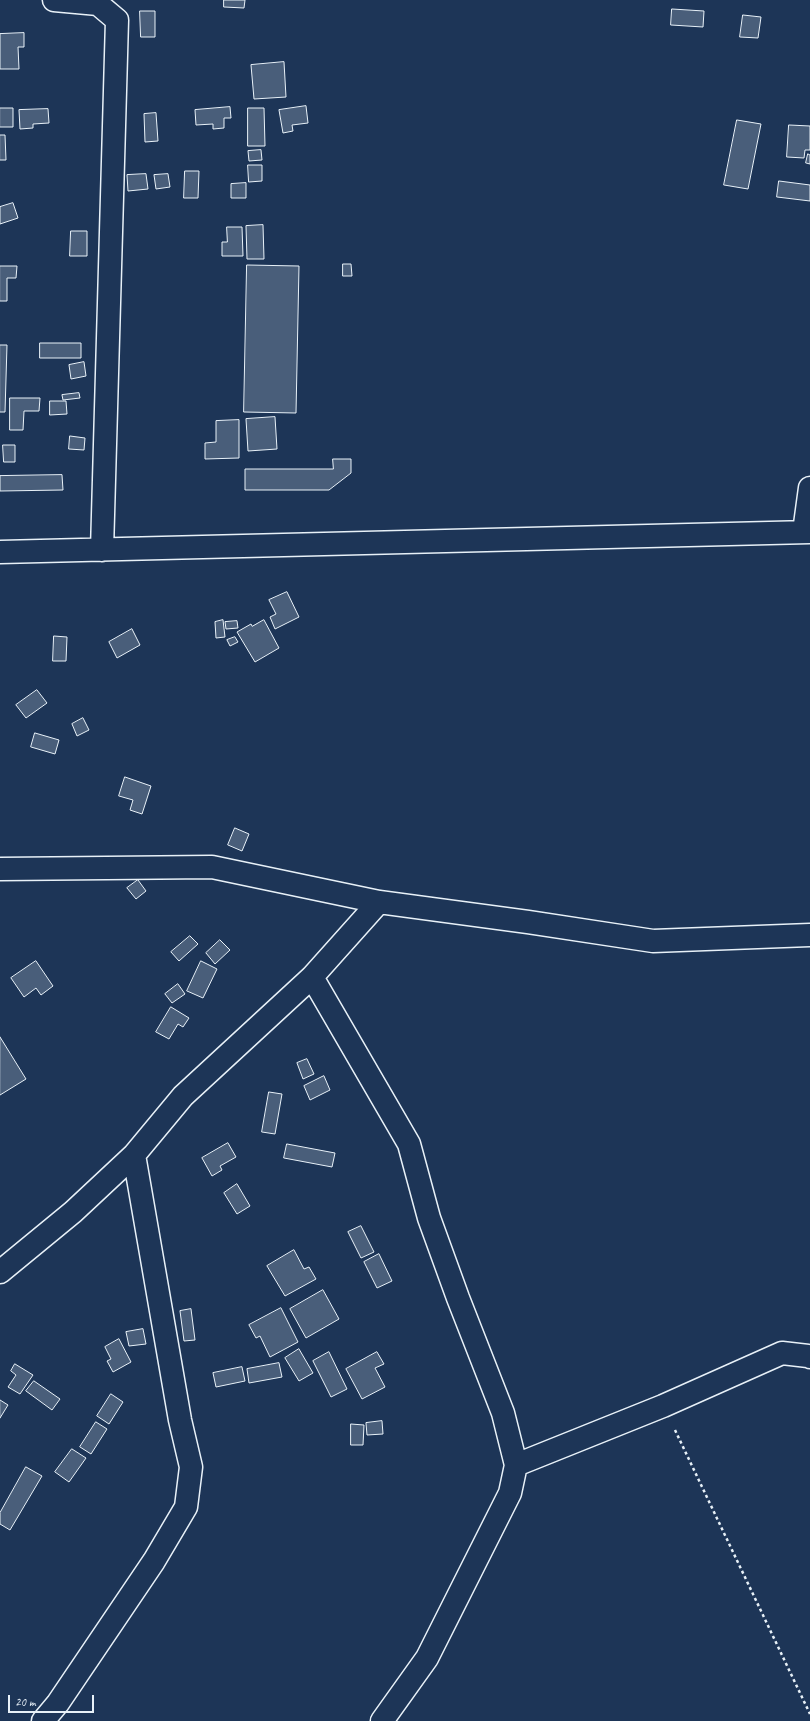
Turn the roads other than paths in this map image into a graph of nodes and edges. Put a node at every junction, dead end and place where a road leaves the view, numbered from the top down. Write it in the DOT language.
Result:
graph roads {
  1 [pos="54,0"];
  2 [pos="810,488"];
  3 [pos="807,532"];
  4 [pos="102,550"];
  5 [pos="0,552"];
  6 [pos="0,869"];
  7 [pos="379,902"];
  8 [pos="810,936"];
  9 [pos="312,977"];
  10 [pos="134,1156"];
  11 [pos="0,1272"];
  12 [pos="810,1357"];
  13 [pos="516,1465"];
  14 [pos="43,1721"];
  15 [pos="382,1721"];
  1 -- 4 [label="street"];
  2 -- 3 [label="street"];
  3 -- 4 [label="street"];
  4 -- 5 [label="street"];
  6 -- 7 [label="street"];
  7 -- 8 [label="street"];
  7 -- 9 [label="street"];
  9 -- 10 [label="street"];
  9 -- 13 [label="street"];
  10 -- 11 [label="street"];
  10 -- 14 [label="street"];
  12 -- 13 [label="street"];
  13 -- 15 [label="street"];
}
